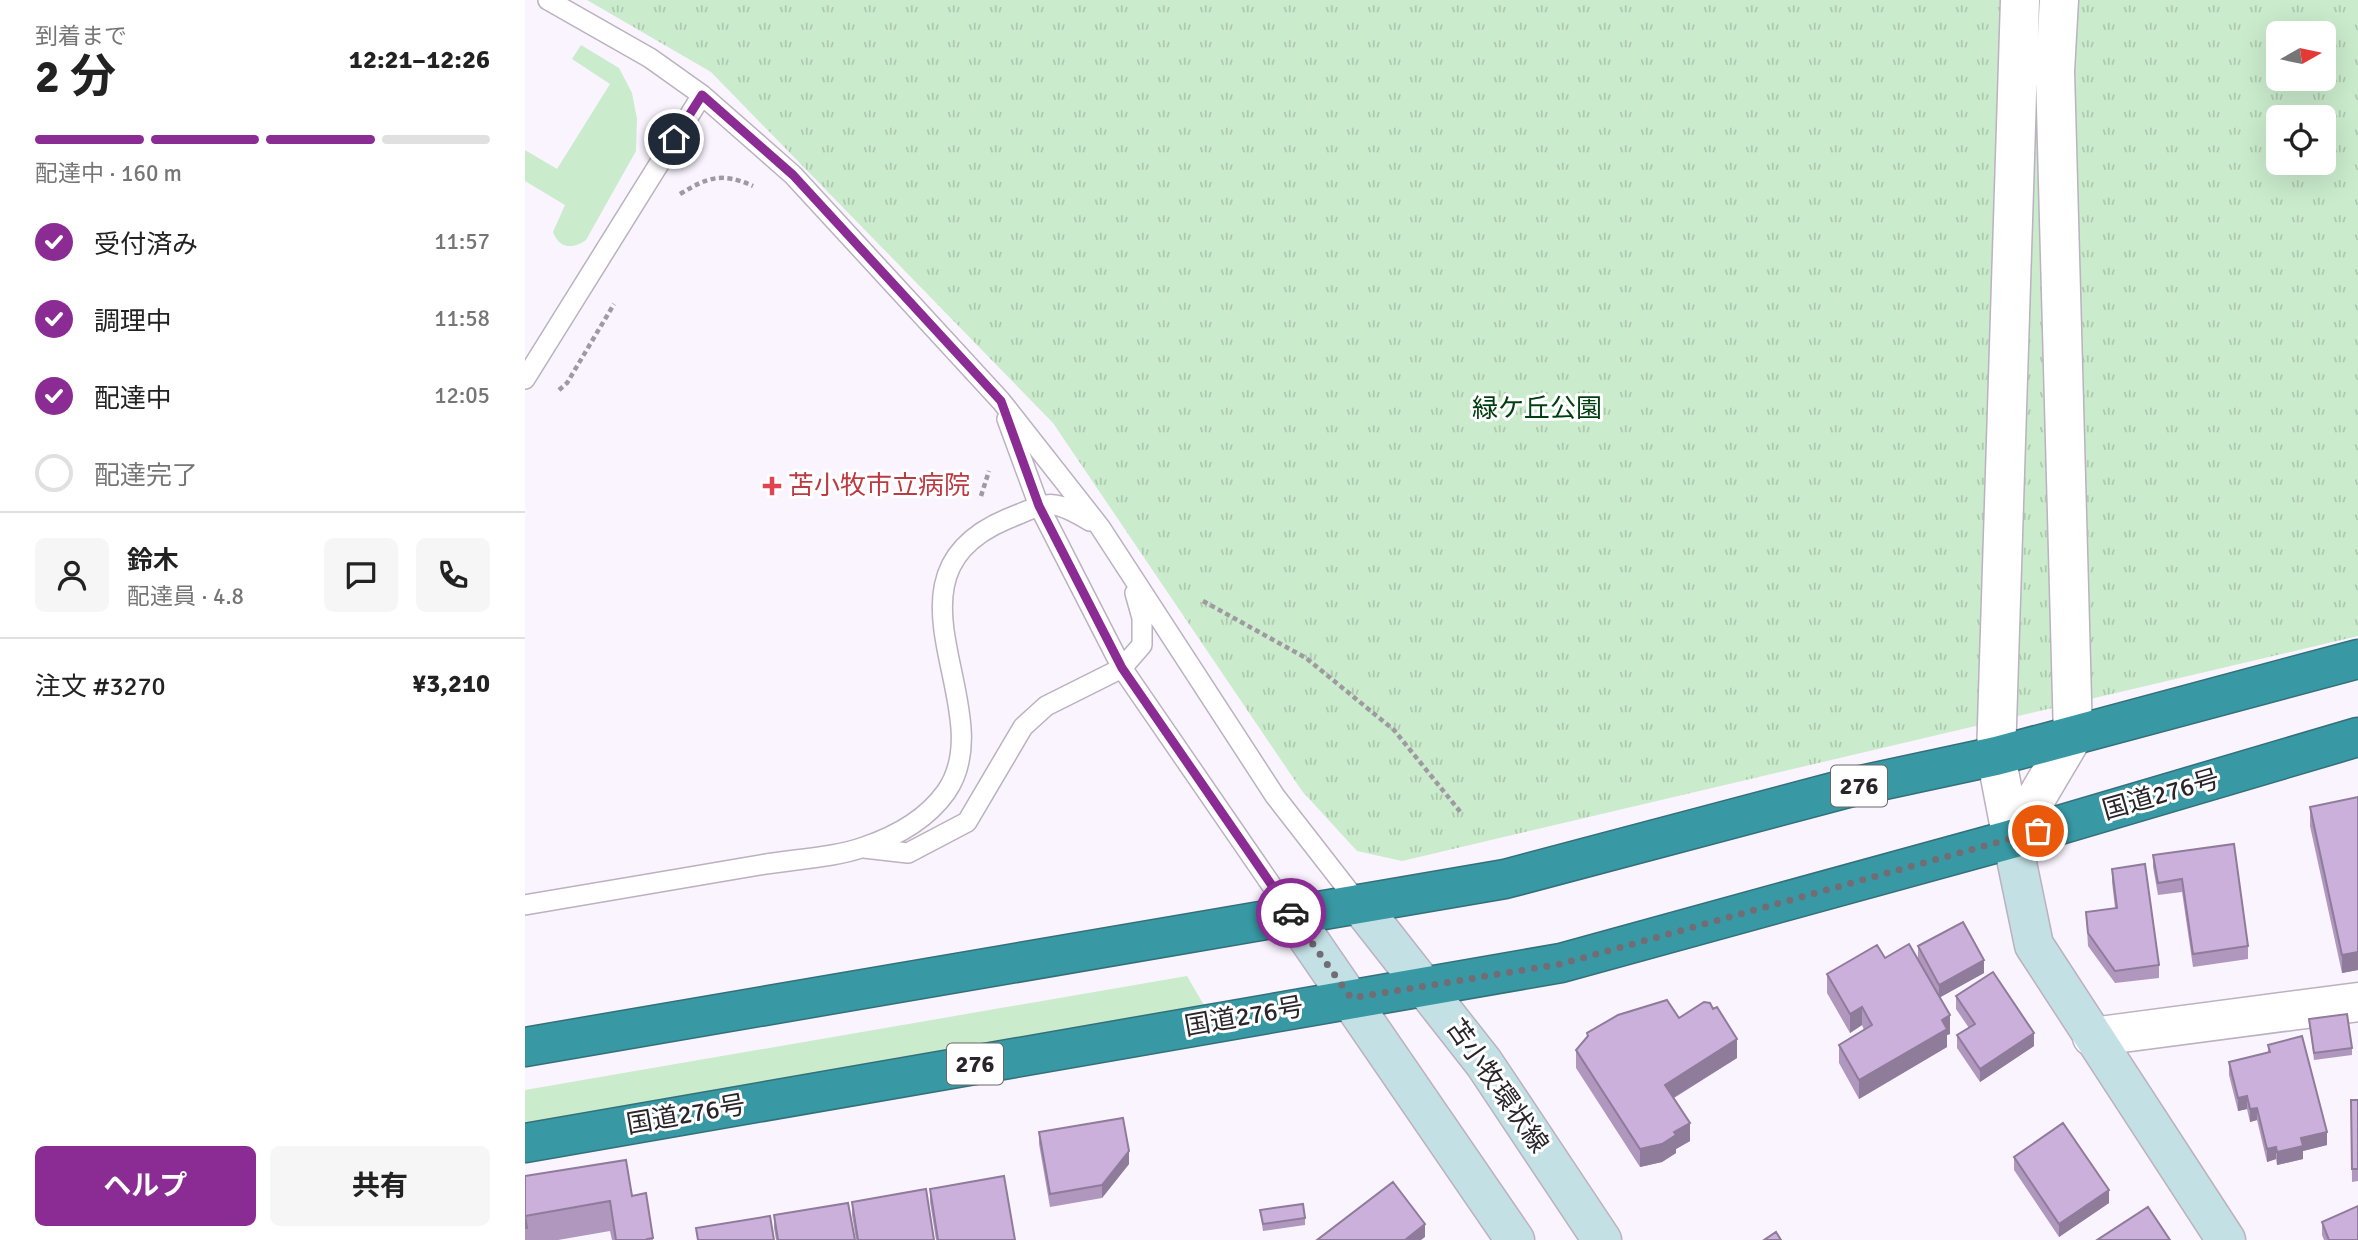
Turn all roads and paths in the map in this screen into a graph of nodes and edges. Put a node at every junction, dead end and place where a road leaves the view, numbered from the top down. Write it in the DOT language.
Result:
graph roads {
  1 [pos="548,0"];
  2 [pos="2020,0"];
  3 [pos="2059,0"];
  4 [pos="702,95"];
  5 [pos="759,188"];
  6 [pos="679,195"];
  7 [pos="616,301"];
  8 [pos="525,379"];
  9 [pos="551,396"];
  10 [pos="1001,401"];
  11 [pos="991,466"];
  12 [pos="979,504"];
  13 [pos="1039,506"];
  14 [pos="1100,527"];
  15 [pos="1130,574"];
  16 [pos="1203,601"];
  17 [pos="2358,659"];
  18 [pos="1122,668"];
  19 [pos="2073,736"];
  20 [pos="2358,737"];
  21 [pos="1996,756"];
  22 [pos="1462,814"];
  23 [pos="2012,839"];
  24 [pos="863,848"];
  25 [pos="1359,904"];
  26 [pos="525,905"];
  27 [pos="1292,915"];
  28 [pos="1424,986"];
  29 [pos="1351,998"];
  30 [pos="2358,1002"];
  31 [pos="2092,1037"];
  32 [pos="525,1047"];
  33 [pos="525,1143"];
  34 [pos="1515,1240"];
  35 [pos="1602,1240"];
  36 [pos="2226,1240"];
  1 -- 4 [label="lane"];
  2 -- 21 [label="street"];
  3 -- 19 [label="street"];
  4 -- 8 [label="lane"];
  4 -- 10 [label="lane"];
  5 -- 6 [label="path"];
  7 -- 9 [label="path"];
  10 -- 13 [label="lane"];
  10 -- 14 [label="lane"];
  11 -- 12 [label="path"];
  13 -- 14 [label="lane"];
  13 -- 18 [label="lane"];
  13 -- 24 [label="lane"];
  14 -- 15 [label="lane"];
  15 -- 18 [label="lane"];
  15 -- 25 [label="lane"];
  16 -- 22 [label="path"];
  17 -- 19 [label="highway, 276"];
  18 -- 24 [label="lane"];
  18 -- 27 [label="lane"];
  19 -- 21 [label="highway, 276"];
  19 -- 23 [label="street"];
  20 -- 23 [label="highway, 国道276号 / 276"];
  21 -- 23 [label="street"];
  21 -- 25 [label="highway, 276"];
  23 -- 28 [label="highway, 国道276号 / 276"];
  23 -- 31 [label="main road"];
  24 -- 26 [label="lane"];
  25 -- 27 [label="highway, 276"];
  25 -- 28 [label="main road, 苫小牧環状線"];
  27 -- 29 [label="main road"];
  27 -- 32 [label="highway, 276"];
  28 -- 29 [label="highway, 国道276号 / 276"];
  28 -- 35 [label="main road, 苫小牧環状線"];
  29 -- 33 [label="highway, 国道276号 / 276"];
  29 -- 34 [label="main road"];
  30 -- 31 [label="street"];
  31 -- 36 [label="main road"];
}
